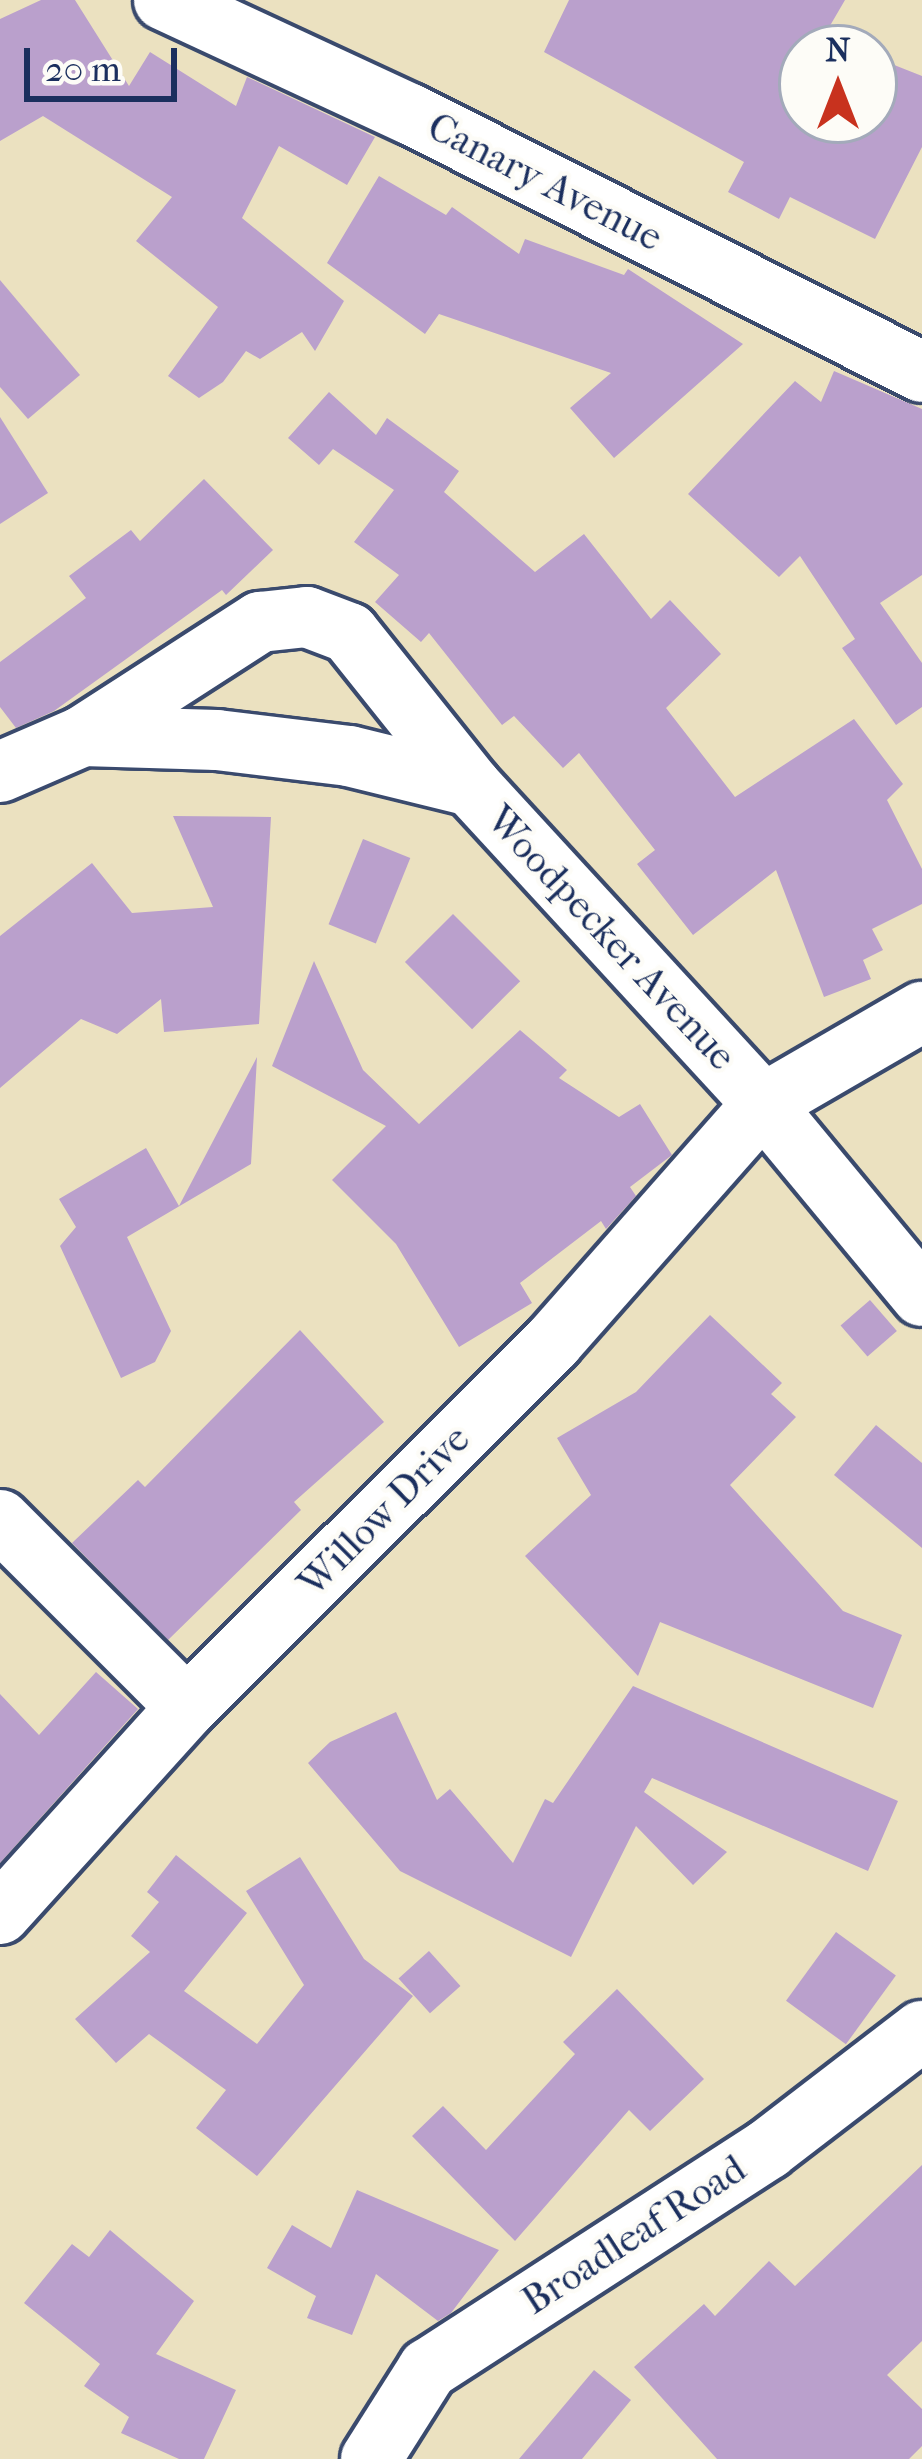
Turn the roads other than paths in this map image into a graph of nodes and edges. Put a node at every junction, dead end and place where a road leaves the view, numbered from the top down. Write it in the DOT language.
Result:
graph roads {
  1 [pos="164,0"];
  2 [pos="922,372"];
  3 [pos="83,736"];
  4 [pos="0,772"];
  5 [pos="471,786"];
  6 [pos="922,1012"];
  7 [pos="763,1104"];
  8 [pos="922,1296"];
  9 [pos="0,1520"];
  10 [pos="187,1707"];
  11 [pos="0,1914"];
  12 [pos="922,2031"];
  13 [pos="370,2459"];
  1 -- 2 [label="street, Canary Avenue"];
  3 -- 4 [label="street, Woodpecker Avenue"];
  3 -- 5 [label="street, Woodpecker Avenue"];
  3 -- 5 [label="street"];
  5 -- 7 [label="street, Woodpecker Avenue"];
  6 -- 7 [label="street, Willow Drive"];
  7 -- 8 [label="street, Woodpecker Avenue"];
  7 -- 10 [label="street, Willow Drive"];
  9 -- 10 [label="street"];
  10 -- 11 [label="street, Willow Drive"];
  12 -- 13 [label="street, Broadleaf Road"];
}
